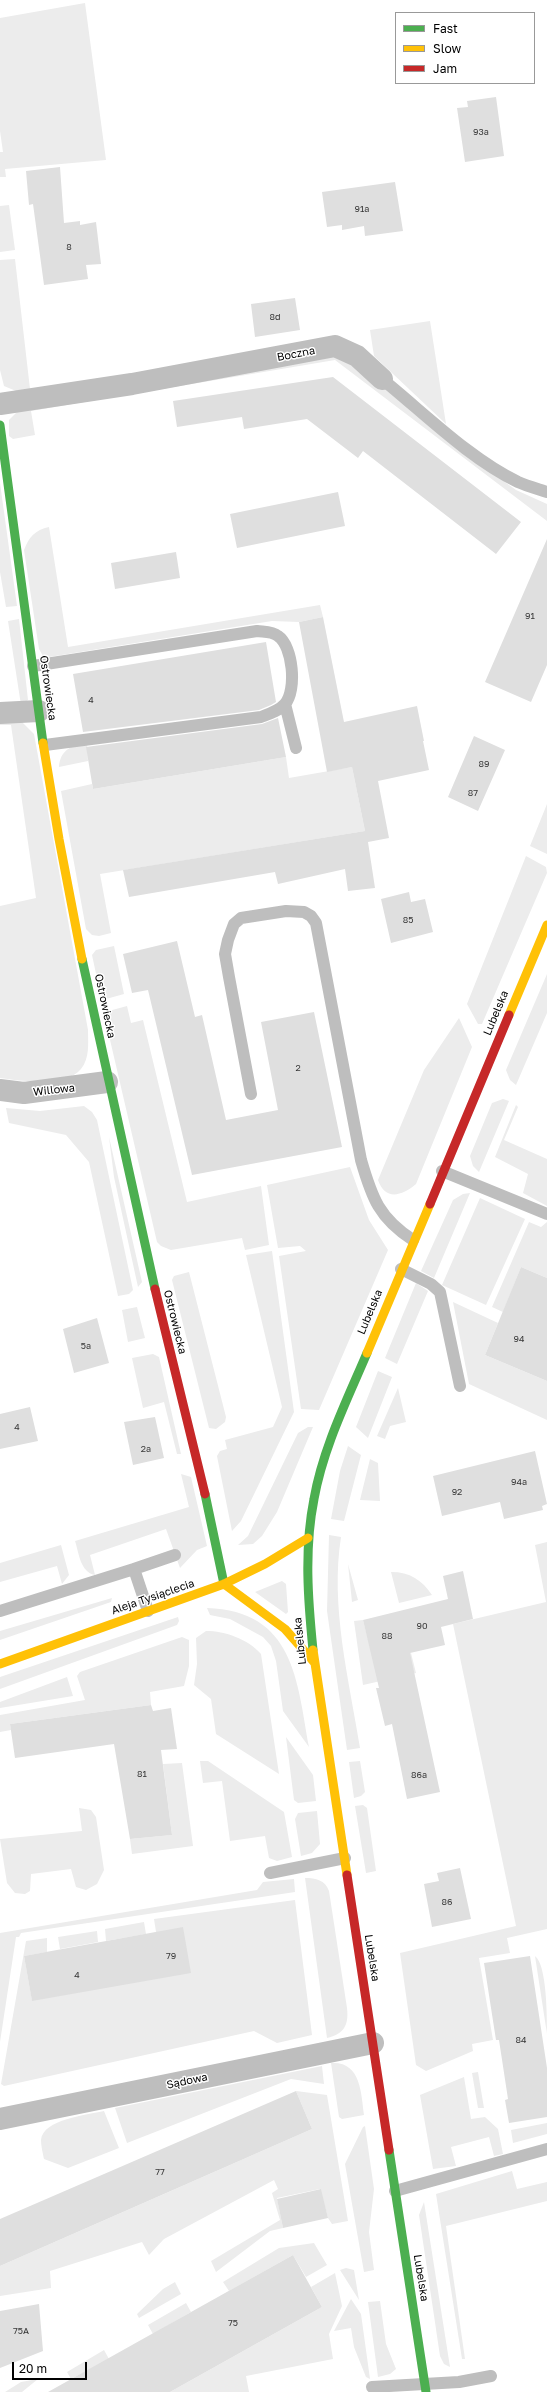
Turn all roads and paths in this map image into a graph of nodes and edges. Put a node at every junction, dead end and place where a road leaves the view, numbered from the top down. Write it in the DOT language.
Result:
graph roads {
  1 [pos="382,379"];
  2 [pos="0,404"];
  3 [pos="0,425"];
  4 [pos="547,492"];
  5 [pos="33,666"];
  6 [pos="285,704"];
  7 [pos="39,711"];
  8 [pos="0,713"];
  9 [pos="45,745"];
  10 [pos="296,748"];
  11 [pos="547,925"];
  12 [pos="107,1082"];
  13 [pos="0,1090"];
  14 [pos="251,1094"];
  15 [pos="442,1171"];
  16 [pos="547,1214"];
  17 [pos="413,1240"];
  18 [pos="401,1270"];
  19 [pos="460,1386"];
  20 [pos="308,1538"];
  21 [pos="175,1555"];
  22 [pos="134,1569"];
  23 [pos="224,1584"];
  24 [pos="148,1611"];
  25 [pos="0,1612"];
  26 [pos="314,1662"];
  27 [pos="0,1664"];
  28 [pos="345,1858"];
  29 [pos="270,1872"];
  30 [pos="373,2043"];
  31 [pos="0,2119"];
  32 [pos="547,2149"];
  33 [pos="395,2191"];
  34 [pos="491,2376"];
  35 [pos="372,2387"];
  36 [pos="425,2388"];
  1 -- 2 [label="street, Boczna"];
  1 -- 4 [label="lane, Boczna"];
  3 -- 5 [label="street, Ostrowiecka"];
  5 -- 6 [label="lane"];
  5 -- 7 [label="street, Ostrowiecka"];
  6 -- 9 [label="lane"];
  6 -- 10 [label="lane"];
  7 -- 8 [label="street"];
  7 -- 9 [label="street, Ostrowiecka"];
  9 -- 12 [label="street, Ostrowiecka"];
  11 -- 15 [label="street, Lubelska"];
  12 -- 13 [label="street, Willowa"];
  12 -- 23 [label="street, Ostrowiecka"];
  14 -- 17 [label="lane"];
  15 -- 16 [label="lane"];
  15 -- 17 [label="street, Lubelska"];
  17 -- 18 [label="street, Lubelska"];
  18 -- 19 [label="lane"];
  18 -- 20 [label="street, Lubelska"];
  20 -- 23 [label="street, Aleja Tysiąclecia"];
  20 -- 26 [label="street, Lubelska"];
  21 -- 22 [label="lane"];
  22 -- 24 [label="lane"];
  22 -- 25 [label="lane"];
  23 -- 24 [label="street, Aleja Tysiąclecia"];
  23 -- 26 [label="street"];
  24 -- 27 [label="street, Aleja Tysiąclecia"];
  26 -- 28 [label="street, Lubelska"];
  28 -- 29 [label="lane"];
  28 -- 30 [label="street, Lubelska"];
  30 -- 31 [label="street, Sądowa"];
  30 -- 33 [label="street, Lubelska"];
  32 -- 33 [label="lane"];
  33 -- 36 [label="street, Lubelska"];
  34 -- 36 [label="lane"];
  35 -- 36 [label="lane"];
}
